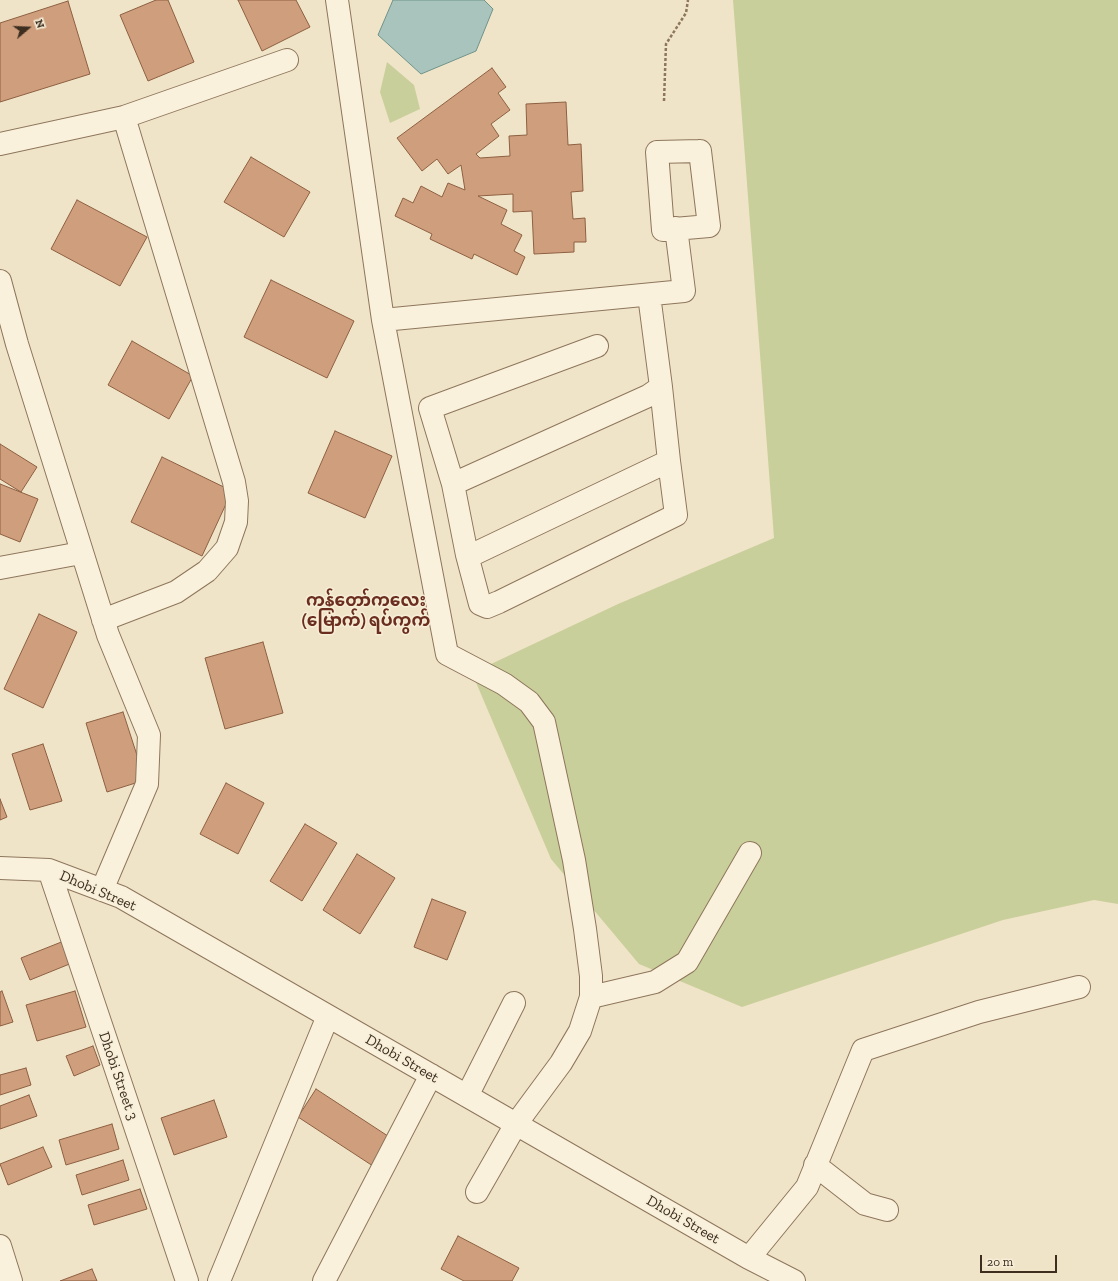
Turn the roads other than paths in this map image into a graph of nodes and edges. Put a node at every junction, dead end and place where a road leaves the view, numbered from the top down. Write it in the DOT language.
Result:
graph roads {
  1 [pos="337,0"];
  2 [pos="287,60"];
  3 [pos="124,117"];
  4 [pos="0,144"];
  5 [pos="676,228"];
  6 [pos="0,281"];
  7 [pos="648,295"];
  8 [pos="383,320"];
  9 [pos="597,346"];
  10 [pos="661,387"];
  11 [pos="669,461"];
  12 [pos="453,484"];
  13 [pos="81,553"];
  14 [pos="466,555"];
  15 [pos="0,568"];
  16 [pos="103,620"];
  17 [pos="750,853"];
  18 [pos="0,868"];
  19 [pos="49,870"];
  20 [pos="102,890"];
  21 [pos="1079,987"];
  22 [pos="591,997"];
  23 [pos="514,1003"];
  24 [pos="328,1016"];
  25 [pos="431,1075"];
  26 [pos="467,1096"];
  27 [pos="516,1124"];
  28 [pos="815,1166"];
  29 [pos="478,1192"];
  30 [pos="887,1210"];
  31 [pos="0,1246"];
  32 [pos="749,1258"];
  33 [pos="11,1281"];
  34 [pos="187,1281"];
  35 [pos="219,1281"];
  36 [pos="324,1281"];
  37 [pos="794,1281"];
  1 -- 8 [label="street"];
  2 -- 3 [label="street"];
  3 -- 4 [label="street"];
  3 -- 16 [label="street"];
  5 -- 7 [label="street"];
  6 -- 13 [label="street"];
  7 -- 8 [label="street"];
  7 -- 10 [label="street"];
  8 -- 22 [label="street"];
  9 -- 12 [label="street"];
  10 -- 11 [label="street"];
  10 -- 12 [label="street"];
  11 -- 14 [label="street"];
  11 -- 14 [label="street"];
  12 -- 14 [label="street"];
  13 -- 15 [label="street"];
  13 -- 16 [label="street"];
  16 -- 20 [label="street"];
  17 -- 22 [label="street"];
  18 -- 19 [label="street, Dhobi Street"];
  19 -- 20 [label="street, Dhobi Street"];
  19 -- 34 [label="street, Dhobi Street 3"];
  20 -- 24 [label="street, Dhobi Street"];
  21 -- 28 [label="street"];
  22 -- 27 [label="street"];
  23 -- 26 [label="street"];
  24 -- 25 [label="street, Dhobi Street"];
  24 -- 35 [label="street"];
  25 -- 26 [label="street, Dhobi Street"];
  25 -- 36 [label="street"];
  26 -- 27 [label="street, Dhobi Street"];
  27 -- 29 [label="street"];
  27 -- 32 [label="street, Dhobi Street"];
  28 -- 30 [label="street"];
  28 -- 32 [label="street"];
  31 -- 33 [label="street"];
  32 -- 37 [label="street, Dhobi Street"];
}
